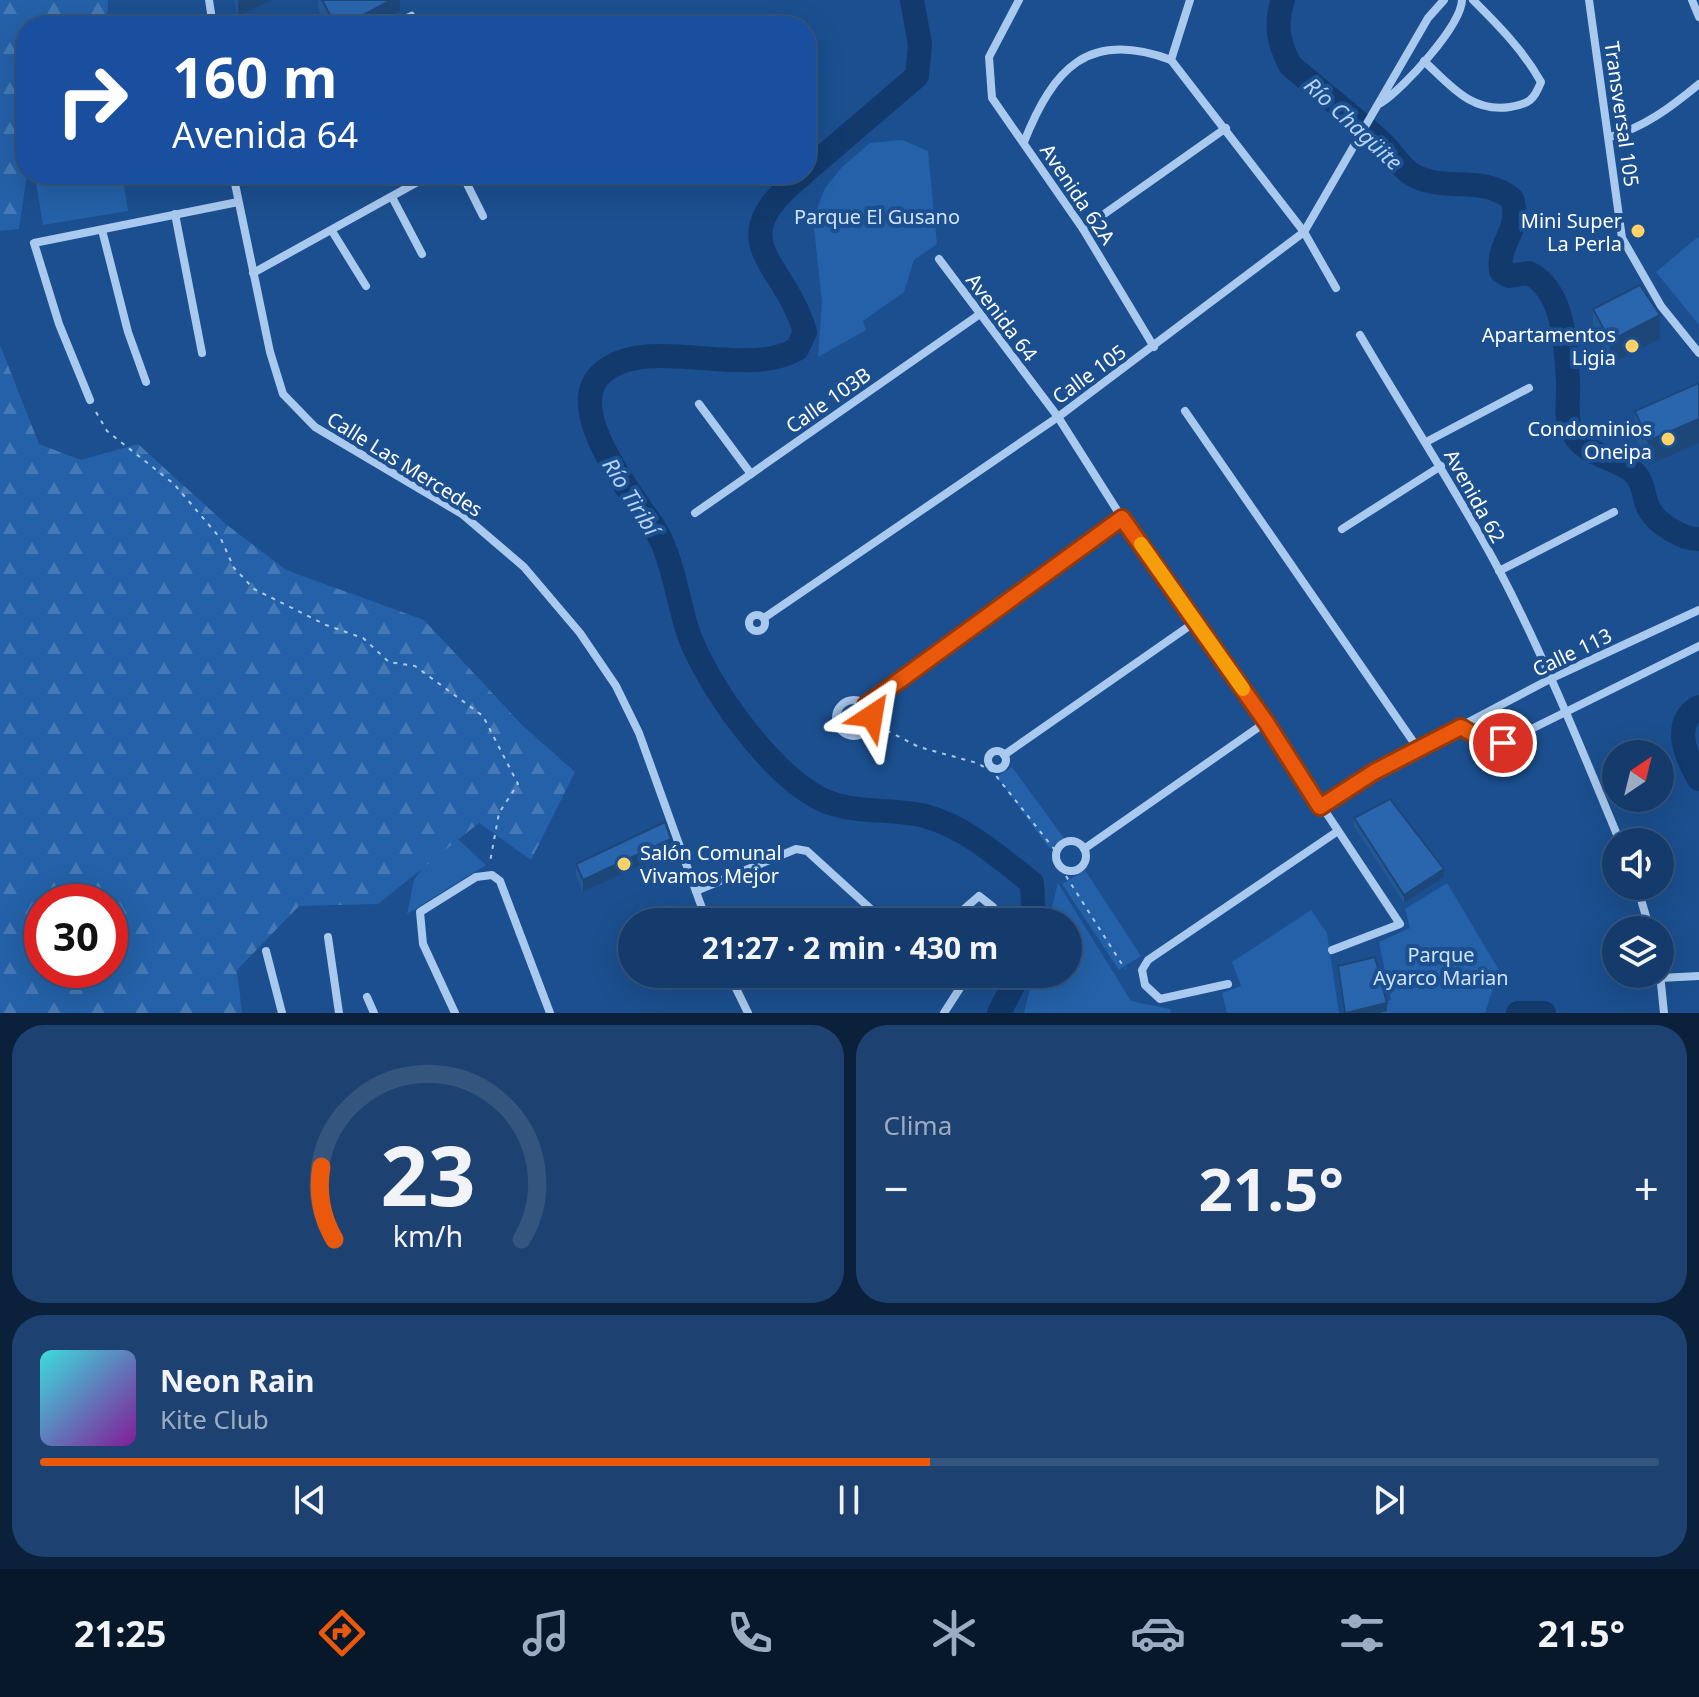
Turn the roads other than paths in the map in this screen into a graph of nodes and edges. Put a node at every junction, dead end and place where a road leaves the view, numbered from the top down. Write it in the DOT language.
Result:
graph roads {
  1 [pos="1019,0"];
  2 [pos="1190,0"];
  3 [pos="1444,0"];
  4 [pos="1462,0"];
  5 [pos="1473,0"];
  6 [pos="1589,0"];
  7 [pos="1692,0"];
  8 [pos="412,14"];
  9 [pos="408,16"];
  10 [pos="1699,17"];
  11 [pos="1171,60"];
  12 [pos="1424,61"];
  13 [pos="1699,84"];
  14 [pos="1380,104"];
  15 [pos="1226,128"];
  16 [pos="1610,137"];
  17 [pos="1024,142"];
  18 [pos="235,184"];
  19 [pos="415,184"];
  20 [pos="467,184"];
  21 [pos="392,197"];
  22 [pos="238,202"];
  23 [pos="175,214"];
  24 [pos="483,216"];
  25 [pos="1083,229"];
  26 [pos="102,230"];
  27 [pos="332,231"];
  28 [pos="1304,232"];
  29 [pos="422,254"];
  30 [pos="939,259"];
  31 [pos="253,273"];
  32 [pos="366,286"];
  33 [pos="1336,288"];
  34 [pos="980,314"];
  35 [pos="1360,335"];
  36 [pos="1154,347"];
  37 [pos="202,353"];
  38 [pos="1699,353"];
  39 [pos="146,382"];
  40 [pos="1529,388"];
  41 [pos="90,400"];
  42 [pos="699,404"];
  43 [pos="1185,411"];
  44 [pos="1058,417"];
  45 [pos="1426,442"];
  46 [pos="1441,466"];
  47 [pos="751,474"];
  48 [pos="1614,512"];
  49 [pos="695,513"];
  50 [pos="1122,518"];
  51 [pos="1342,529"];
  52 [pos="1499,571"];
  53 [pos="1699,610"];
  54 [pos="764,618"];
  55 [pos="1195,622"];
  56 [pos="1699,646"];
  57 [pos="1552,678"];
  58 [pos="866,705"];
  59 [pos="1566,711"];
  60 [pos="1266,722"];
  61 [pos="1461,727"];
  62 [pos="1419,750"];
  63 [pos="1004,755"];
  64 [pos="1320,807"];
  65 [pos="1614,828"];
  66 [pos="1338,831"];
  67 [pos="1084,849"];
  68 [pos="696,891"];
  69 [pos="702,908"];
  70 [pos="870,908"];
  71 [pos="965,908"];
  72 [pos="993,908"];
  73 [pos="328,937"];
  74 [pos="1332,950"];
  75 [pos="266,951"];
  76 [pos="1674,976"];
  77 [pos="1699,976"];
  78 [pos="1228,984"];
  79 [pos="736,988"];
  80 [pos="960,988"];
  81 [pos="1661,988"];
  82 [pos="367,997"];
  83 [pos="282,1013"];
  84 [pos="339,1013"];
  85 [pos="374,1013"];
  86 [pos="455,1013"];
  87 [pos="550,1013"];
  88 [pos="748,1013"];
  89 [pos="944,1013"];
  90 [pos="1664,1013"];
  1 -- 17 [label="street, Avenida 62A"];
  2 -- 11 [label="street"];
  3 -- 14 [label="street, Calle 105"];
  4 -- 12 [label="street, Calle 105"];
  5 -- 12 [label="street"];
  6 -- 16 [label="street, Transversal 105"];
  7 -- 10 [label="street"];
  8 -- 9 [label="lane"];
  11 -- 15 [label="street"];
  11 -- 17 [label="street"];
  12 -- 14 [label="street, Calle 105"];
  13 -- 16 [label="street"];
  14 -- 28 [label="street, Calle 105"];
  15 -- 25 [label="street"];
  15 -- 28 [label="street"];
  16 -- 38 [label="street, Transversal 105"];
  17 -- 25 [label="street, Avenida 62A"];
  18 -- 22 [label="street, Calle Las Mercedes"];
  19 -- 21 [label="street"];
  20 -- 24 [label="street"];
  21 -- 27 [label="street"];
  21 -- 29 [label="street"];
  22 -- 23 [label="street"];
  22 -- 31 [label="street, Calle Las Mercedes"];
  23 -- 26 [label="street"];
  23 -- 37 [label="street"];
  25 -- 36 [label="street, Avenida 62A"];
  26 -- 39 [label="street"];
  26 -- 41 [label="street"];
  27 -- 31 [label="street"];
  27 -- 32 [label="street"];
  28 -- 33 [label="street"];
  28 -- 36 [label="street, Calle 105"];
  30 -- 34 [label="street, Avenida 64"];
  31 -- 68 [label="street, Calle Las Mercedes"];
  34 -- 44 [label="street, Avenida 64"];
  34 -- 47 [label="street, Calle 103B"];
  35 -- 45 [label="street, Avenida 62"];
  36 -- 44 [label="street, Calle 105"];
  40 -- 45 [label="street"];
  42 -- 47 [label="street"];
  43 -- 62 [label="street"];
  44 -- 50 [label="street, Avenida 64"];
  44 -- 54 [label="street, Calle 105"];
  45 -- 46 [label="street, Avenida 62"];
  46 -- 51 [label="street"];
  46 -- 52 [label="street, Avenida 62"];
  47 -- 49 [label="street, Calle 103B"];
  48 -- 52 [label="street"];
  50 -- 55 [label="street, Avenida 64"];
  50 -- 58 [label="street"];
  52 -- 57 [label="street, Avenida 62"];
  53 -- 57 [label="street, Calle 113"];
  55 -- 60 [label="street, Avenida 64"];
  55 -- 63 [label="street"];
  56 -- 59 [label="street"];
  57 -- 59 [label="street, Avenida 62"];
  57 -- 61 [label="street, Calle 113"];
  58 -- 58 [label="street"];
  59 -- 61 [label="street"];
  59 -- 65 [label="street, Avenida 62"];
  60 -- 64 [label="street, Avenida 64"];
  60 -- 67 [label="street"];
  61 -- 62 [label="street, Calle 113"];
  62 -- 64 [label="street, Calle 113"];
  64 -- 66 [label="street, Avenida 64"];
  66 -- 74 [label="street, Avenida 64"];
  66 -- 78 [label="street"];
  68 -- 69 [label="street, Calle Las Mercedes"];
  68 -- 70 [label="street"];
  71 -- 72 [label="street"];
  73 -- 84 [label="street"];
  75 -- 83 [label="street"];
  76 -- 77 [label="street"];
  79 -- 88 [label="street"];
  80 -- 89 [label="street"];
  81 -- 90 [label="street"];
  82 -- 85 [label="street"];
  86 -- 87 [label="street"];
}
